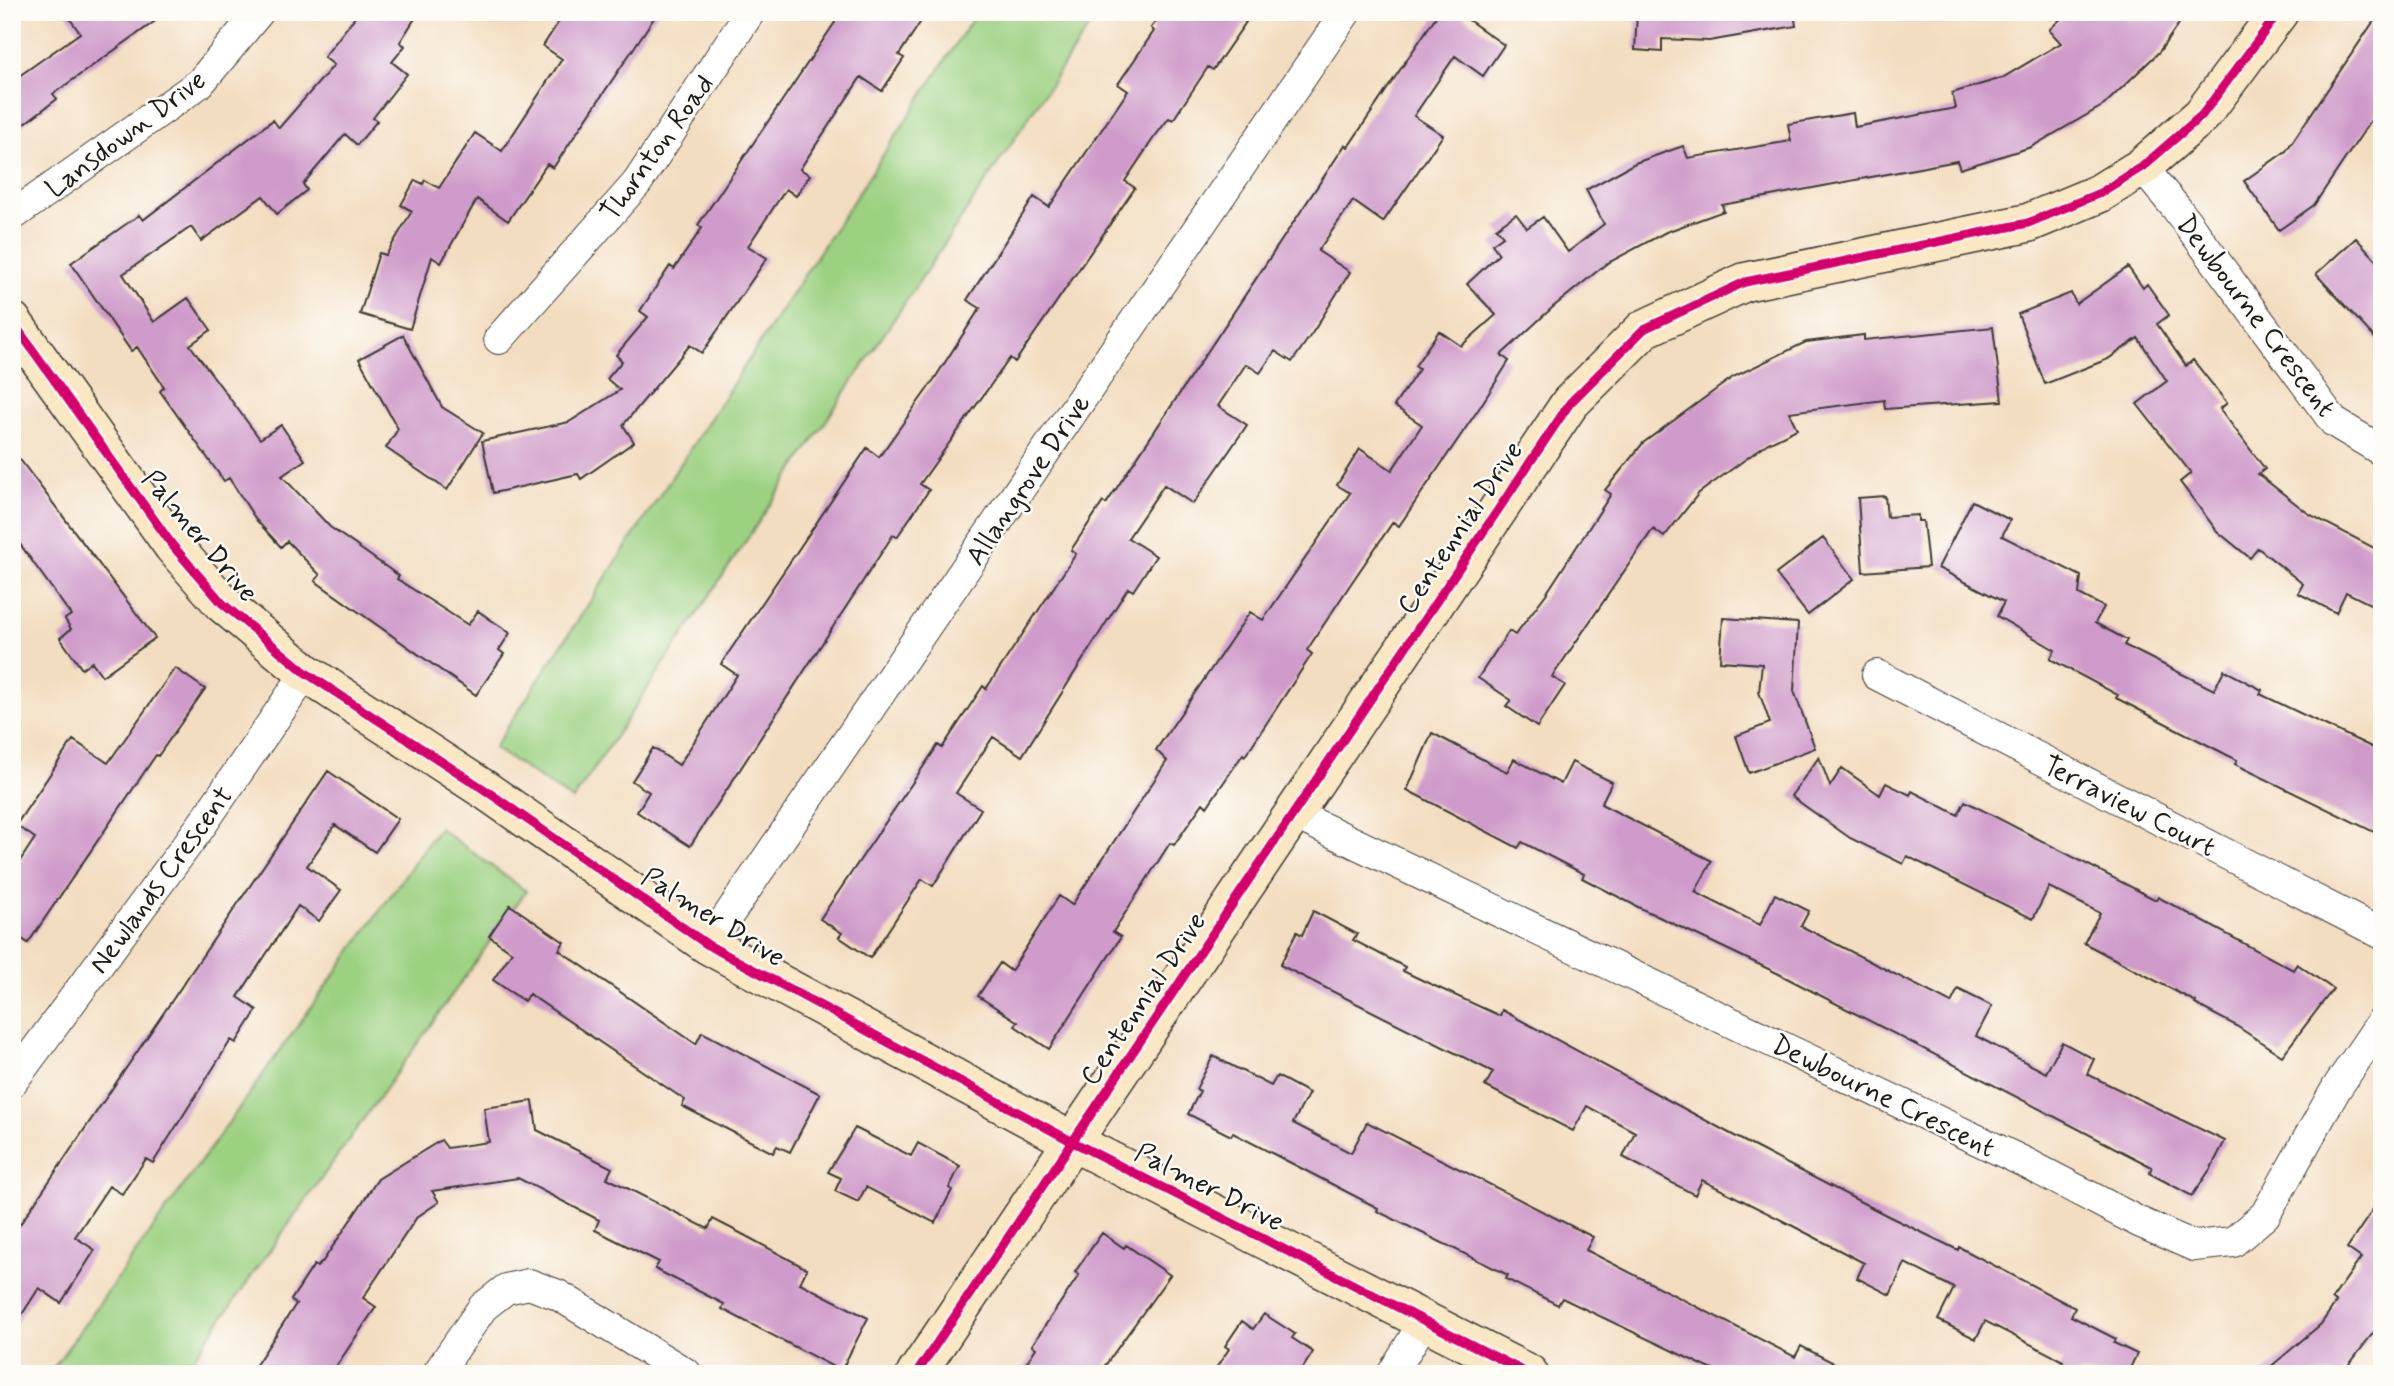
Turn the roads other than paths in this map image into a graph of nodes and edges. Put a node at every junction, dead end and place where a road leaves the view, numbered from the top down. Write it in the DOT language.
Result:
graph roads {
  1 [pos="259,12"];
  2 [pos="750,12"];
  3 [pos="1346,12"];
  4 [pos="2279,12"];
  5 [pos="2143,167"];
  6 [pos="12,216"];
  7 [pos="12,321"];
  8 [pos="499,339"];
  9 [pos="2382,451"];
  10 [pos="306,673"];
  11 [pos="1877,675"];
  12 [pos="1294,814"];
  13 [pos="2382,934"];
  14 [pos="708,945"];
  15 [pos="2382,1021"];
  16 [pos="12,1083"];
  17 [pos="1073,1142"];
  18 [pos="1425,1320"];
  19 [pos="437,1374"];
  20 [pos="687,1374"];
  21 [pos="916,1374"];
  22 [pos="1392,1374"];
  23 [pos="1529,1374"];
  1 -- 6 [label="street, Lansdown Drive"];
  2 -- 8 [label="street, Thornton Road"];
  3 -- 14 [label="street, Allangrove Drive"];
  4 -- 5 [label="street, Centennial Drive"];
  5 -- 9 [label="street, Dewbourne Crescent"];
  5 -- 12 [label="street, Centennial Drive"];
  7 -- 10 [label="street, Palmer Drive"];
  10 -- 14 [label="street, Palmer Drive"];
  10 -- 16 [label="street, Newlands Crescent"];
  11 -- 13 [label="street, Terraview Court"];
  12 -- 15 [label="street, Dewbourne Crescent"];
  12 -- 17 [label="street, Centennial Drive"];
  14 -- 17 [label="street, Palmer Drive"];
  17 -- 18 [label="street, Palmer Drive"];
  17 -- 21 [label="street, Centennial Drive"];
  18 -- 22 [label="street"];
  18 -- 23 [label="street, Palmer Drive"];
  19 -- 20 [label="street"];
}
